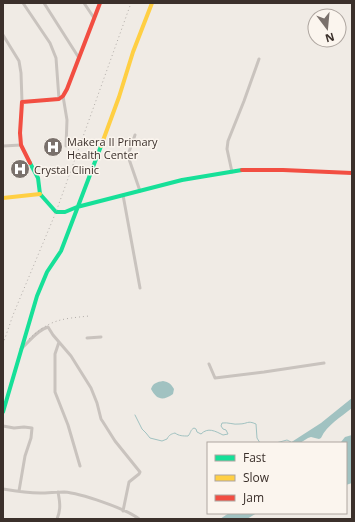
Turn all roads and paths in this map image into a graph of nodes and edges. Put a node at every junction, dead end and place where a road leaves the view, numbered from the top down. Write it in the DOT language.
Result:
graph roads {
  1 [pos="23,3"];
  2 [pos="44,3"];
  3 [pos="84,3"];
  4 [pos="100,3"];
  5 [pos="157,3"];
  6 [pos="152,4"];
  7 [pos="94,18"];
  8 [pos="3,35"];
  9 [pos="79,58"];
  10 [pos="259,60"];
  11 [pos="61,98"];
  12 [pos="22,102"];
  13 [pos="135,135"];
  14 [pos="22,144"];
  15 [pos="3,146"];
  16 [pos="66,146"];
  17 [pos="232,172"];
  18 [pos="352,173"];
  19 [pos="140,191"];
  20 [pos="40,194"];
  21 [pos="123,195"];
  22 [pos="3,198"];
  23 [pos="77,207"];
  24 [pos="140,288"];
  25 [pos="101,337"];
  26 [pos="88,338"];
  27 [pos="59,342"];
  28 [pos="21,349"];
  29 [pos="324,362"];
  30 [pos="209,364"];
  31 [pos="3,412"];
  32 [pos="3,426"];
  33 [pos="80,466"];
  34 [pos="3,489"];
  35 [pos="19,491"];
  36 [pos="58,492"];
  37 [pos="123,510"];
  38 [pos="57,519"];
  39 [pos="139,519"];
  1 -- 11 [label="street"];
  2 -- 9 [label="street"];
  3 -- 7 [label="street"];
  4 -- 7 [label="street"];
  5 -- 6 [label="street"];
  6 -- 23 [label="street"];
  7 -- 9 [label="street"];
  8 -- 12 [label="street"];
  9 -- 11 [label="street"];
  10 -- 17 [label="street"];
  11 -- 12 [label="street"];
  11 -- 16 [label="street"];
  12 -- 14 [label="street"];
  13 -- 19 [label="street"];
  14 -- 15 [label="street"];
  14 -- 20 [label="street"];
  17 -- 18 [label="street"];
  17 -- 19 [label="street"];
  19 -- 21 [label="street"];
  20 -- 22 [label="street"];
  20 -- 23 [label="street"];
  21 -- 23 [label="street"];
  21 -- 24 [label="street"];
  23 -- 28 [label="street"];
  25 -- 26 [label="street"];
  27 -- 28 [label="street"];
  27 -- 33 [label="street"];
  27 -- 37 [label="street"];
  28 -- 31 [label="street"];
  29 -- 30 [label="street"];
  32 -- 35 [label="street"];
  34 -- 35 [label="street"];
  35 -- 36 [label="street"];
  36 -- 37 [label="street"];
  36 -- 38 [label="street"];
  37 -- 39 [label="street"];
}
